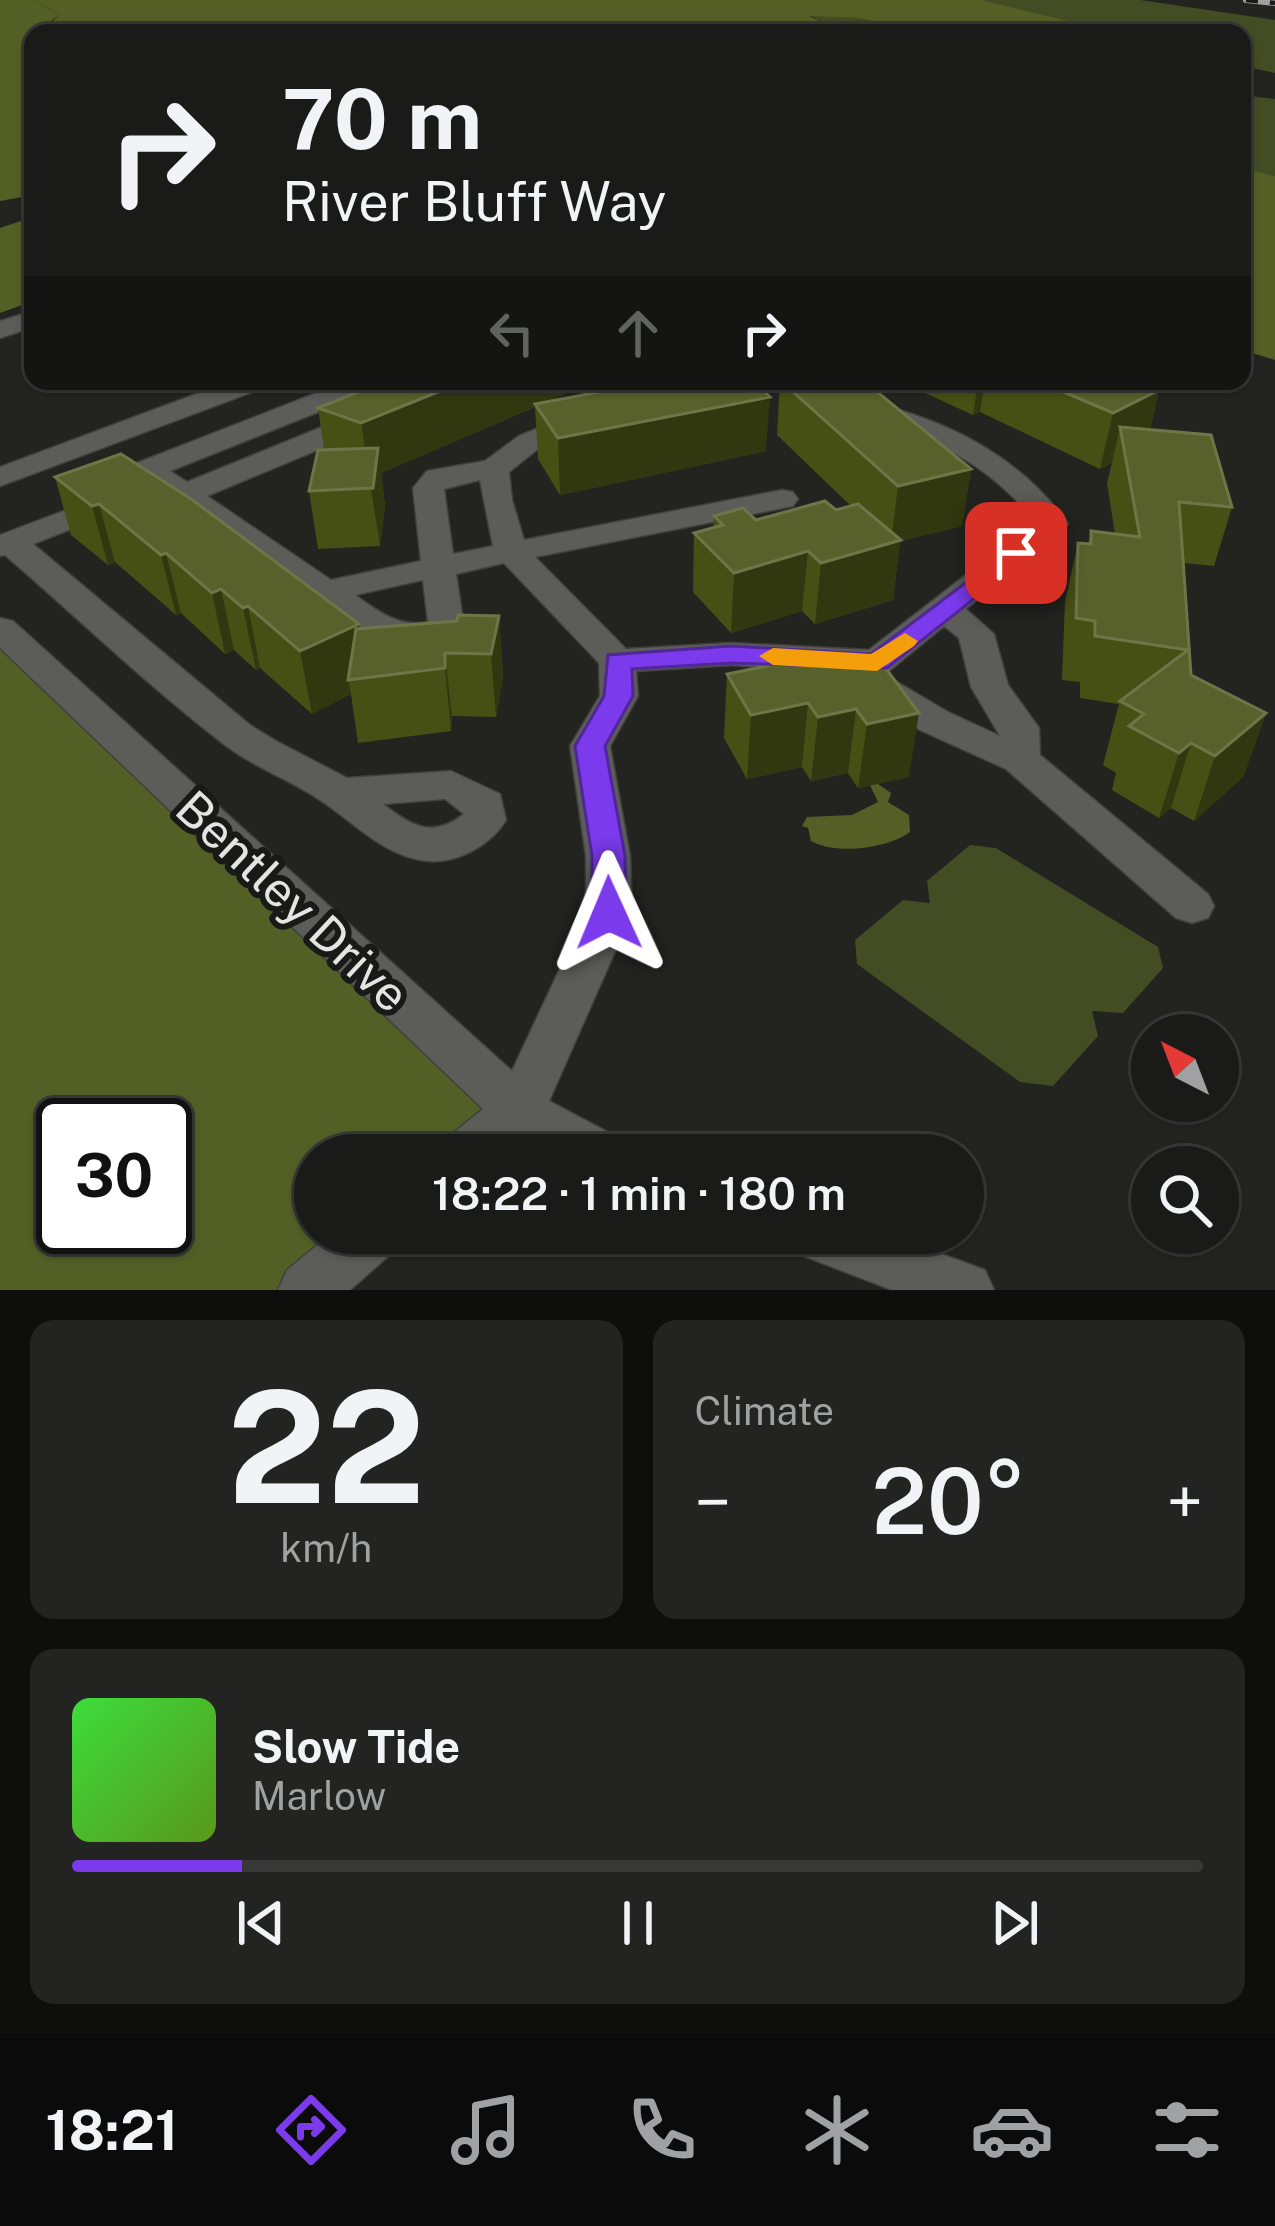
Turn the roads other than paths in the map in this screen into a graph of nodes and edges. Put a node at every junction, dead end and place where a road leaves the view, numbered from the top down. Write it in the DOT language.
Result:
graph roads {
  1 [pos="232,390"];
  2 [pos="353,390"];
  3 [pos="433,390"];
  4 [pos="597,390"];
  5 [pos="673,403"];
  6 [pos="629,405"];
  7 [pos="850,407"];
  8 [pos="494,469"];
  9 [pos="0,477"];
  10 [pos="166,482"];
  11 [pos="782,499"];
  12 [pos="5,544"];
  13 [pos="511,552"];
  14 [pos="436,568"];
  15 [pos="325,591"];
  16 [pos="944,609"];
  17 [pos="0,628"];
  18 [pos="617,661"];
  19 [pos="877,662"];
  20 [pos="1020,760"];
  21 [pos="340,794"];
  22 [pos="1192,906"];
  23 [pos="519,1110"];
  24 [pos="491,1134"];
  25 [pos="562,1134"];
  26 [pos="349,1254"];
  27 [pos="868,1254"];
  28 [pos="307,1290"];
  29 [pos="965,1290"];
  1 -- 9 [label="street"];
  2 -- 10 [label="street"];
  3 -- 10 [label="street"];
  4 -- 6 [label="street"];
  5 -- 6 [label="street"];
  6 -- 8 [label="street"];
  7 -- 16 [label="street"];
  8 -- 13 [label="street"];
  8 -- 14 [label="street"];
  10 -- 12 [label="street"];
  10 -- 15 [label="street"];
  11 -- 13 [label="street"];
  12 -- 21 [label="street"];
  13 -- 14 [label="street"];
  13 -- 18 [label="street"];
  14 -- 15 [label="street"];
  14 -- 15 [label="street"];
  16 -- 19 [label="street"];
  16 -- 20 [label="street"];
  17 -- 23 [label="street, Bentley Drive"];
  18 -- 19 [label="street"];
  18 -- 23 [label="street"];
  19 -- 20 [label="street"];
  20 -- 22 [label="street"];
  23 -- 24 [label="street"];
  23 -- 25 [label="street, Bentley Drive"];
  26 -- 28 [label="street"];
  27 -- 29 [label="street"];
}
